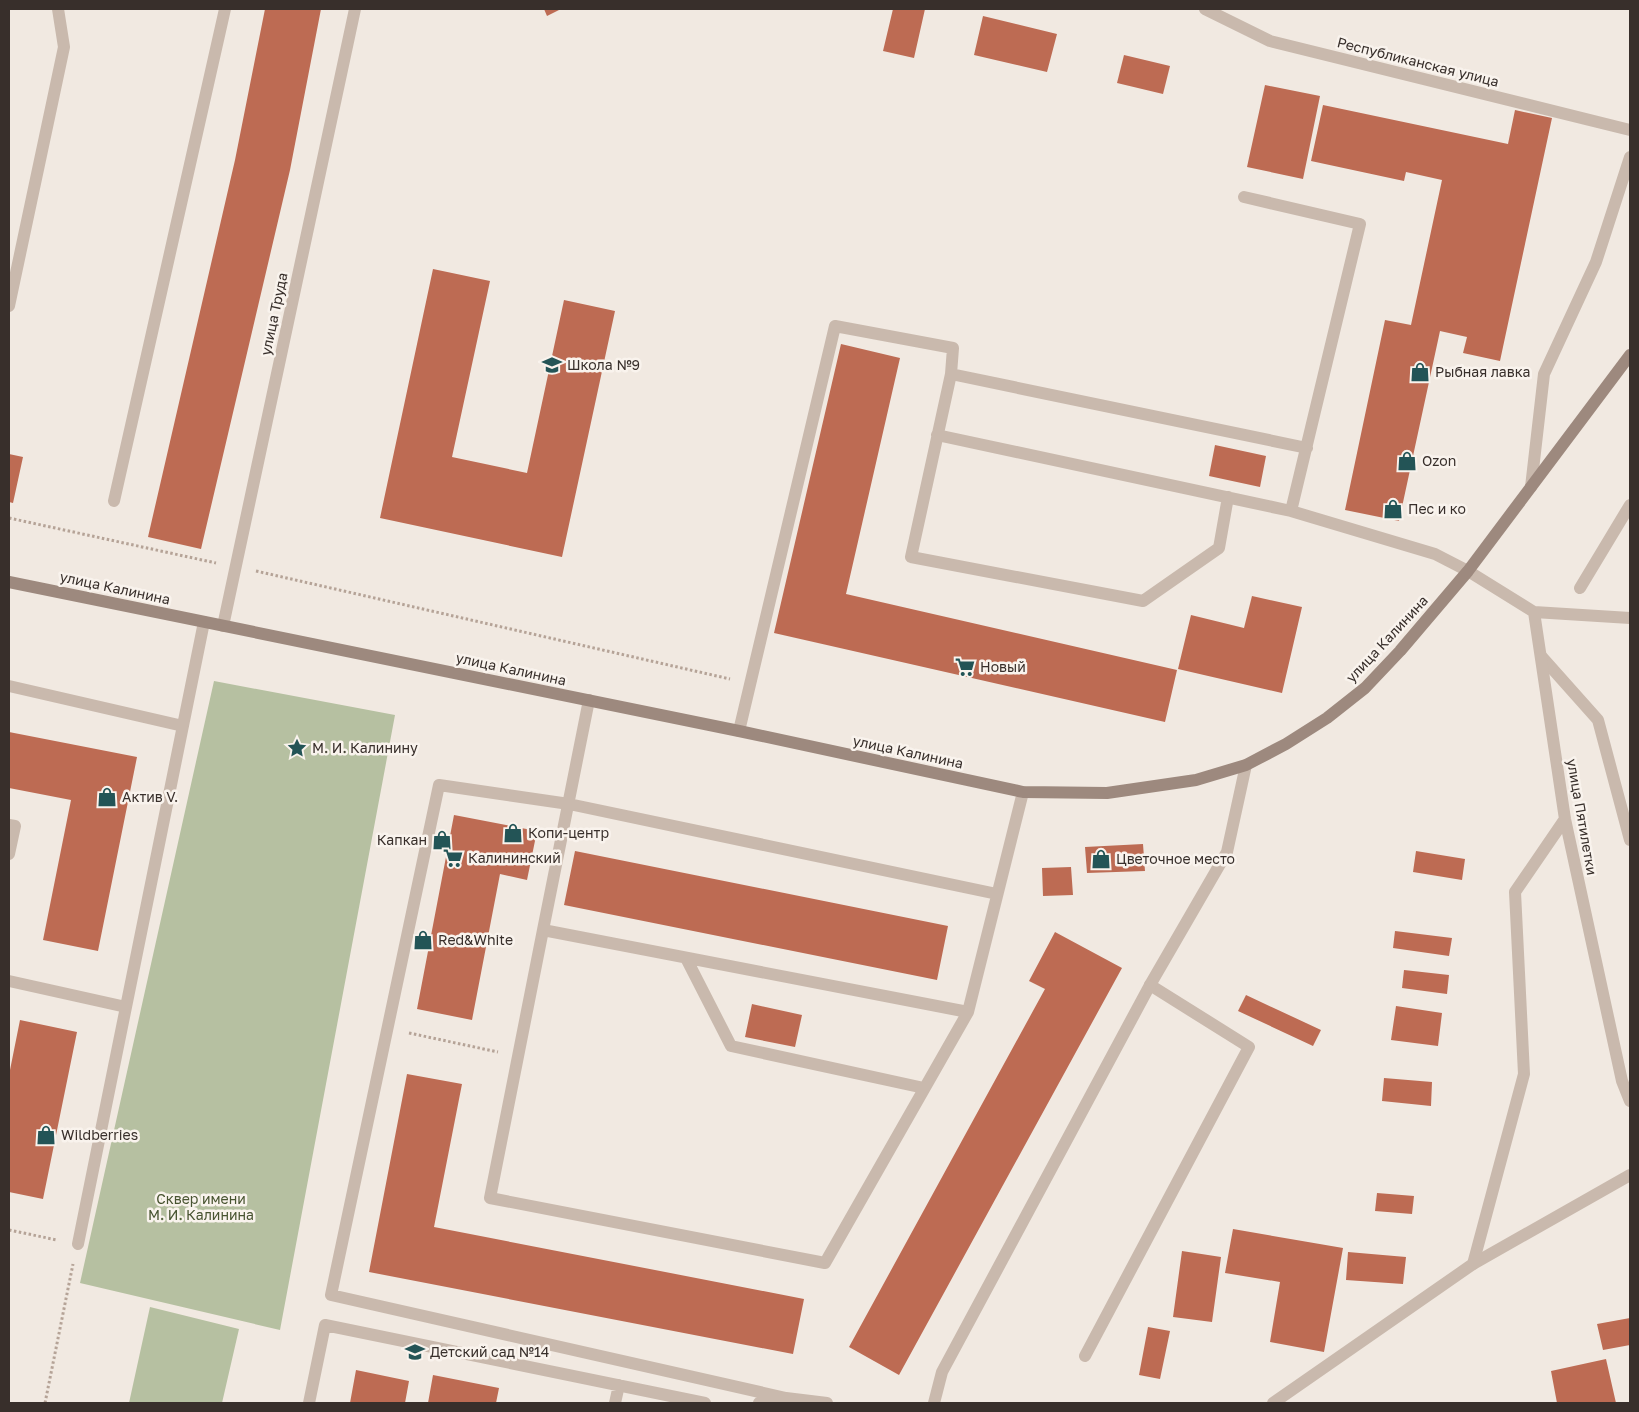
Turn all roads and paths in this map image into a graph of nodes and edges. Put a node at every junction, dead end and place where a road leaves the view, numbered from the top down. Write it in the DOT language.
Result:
graph roads {
  1 [pos="58,9"];
  2 [pos="225,9"];
  3 [pos="355,9"];
  4 [pos="1204,9"];
  5 [pos="1630,130"];
  6 [pos="1630,157"];
  7 [pos="1244,196"];
  8 [pos="9,306"];
  9 [pos="1630,355"];
  10 [pos="951,374"];
  11 [pos="937,435"];
  12 [pos="1306,448"];
  13 [pos="1531,487"];
  14 [pos="1228,497"];
  15 [pos="114,500"];
  16 [pos="1630,505"];
  17 [pos="1291,511"];
  18 [pos="9,518"];
  19 [pos="236,567"];
  20 [pos="1468,572"];
  21 [pos="9,582"];
  22 [pos="1580,588"];
  23 [pos="1534,612"];
  24 [pos="1630,618"];
  25 [pos="204,622"];
  26 [pos="223,626"];
  27 [pos="1541,656"];
  28 [pos="750,684"];
  29 [pos="9,686"];
  30 [pos="589,700"];
  31 [pos="183,726"];
  32 [pos="739,731"];
  33 [pos="1246,764"];
  34 [pos="1023,792"];
  35 [pos="569,804"];
  36 [pos="1565,819"];
  37 [pos="9,825"];
  38 [pos="1630,840"];
  39 [pos="9,854"];
  40 [pos="997,894"];
  41 [pos="543,930"];
  42 [pos="686,958"];
  43 [pos="9,981"];
  44 [pos="1150,986"];
  45 [pos="126,1007"];
  46 [pos="968,1012"];
  47 [pos="387,1028"];
  48 [pos="518,1057"];
  49 [pos="924,1088"];
  50 [pos="1630,1101"];
  51 [pos="1630,1175"];
  52 [pos="9,1230"];
  53 [pos="78,1244"];
  54 [pos="1473,1264"];
  55 [pos="1084,1356"];
  56 [pos="619,1385"];
  57 [pos="786,1401"];
  58 [pos="45,1403"];
  59 [pos="309,1403"];
  60 [pos="615,1403"];
  61 [pos="705,1403"];
  62 [pos="759,1403"];
  63 [pos="827,1403"];
  64 [pos="934,1403"];
  65 [pos="1273,1403"];
  1 -- 8 [label="street"];
  2 -- 15 [label="street"];
  3 -- 19 [label="street, улица Труда"];
  4 -- 5 [label="street, Республиканская улица"];
  6 -- 13 [label="street"];
  7 -- 12 [label="street"];
  9 -- 13 [label="street, улица Калинина"];
  10 -- 11 [label="street"];
  10 -- 12 [label="street"];
  10 -- 28 [label="street"];
  11 -- 14 [label="street"];
  11 -- 14 [label="street"];
  12 -- 17 [label="street"];
  13 -- 20 [label="street, улица Калинина"];
  14 -- 17 [label="street"];
  16 -- 22 [label="street"];
  17 -- 20 [label="street"];
  18 -- 19 [label="path"];
  19 -- 26 [label="street, улица Труда"];
  19 -- 28 [label="path"];
  20 -- 23 [label="street"];
  20 -- 33 [label="street, улица Калинина"];
  21 -- 25 [label="street, улица Калинина"];
  23 -- 24 [label="street"];
  23 -- 27 [label="street, улица Пятилетки"];
  25 -- 26 [label="street, улица Калинина"];
  25 -- 31 [label="street"];
  26 -- 30 [label="street, улица Калинина"];
  27 -- 36 [label="street, улица Пятилетки"];
  27 -- 38 [label="street"];
  28 -- 32 [label="street"];
  29 -- 31 [label="street"];
  30 -- 32 [label="street, улица Калинина"];
  30 -- 35 [label="street"];
  31 -- 45 [label="street"];
  32 -- 34 [label="street, улица Калинина"];
  33 -- 34 [label="street, улица Калинина"];
  33 -- 44 [label="street"];
  34 -- 40 [label="street"];
  35 -- 40 [label="street"];
  35 -- 41 [label="street"];
  35 -- 47 [label="street"];
  36 -- 50 [label="street, улица Пятилетки"];
  36 -- 54 [label="street"];
  37 -- 39 [label="street"];
  40 -- 46 [label="street"];
  41 -- 42 [label="street"];
  41 -- 48 [label="street"];
  42 -- 46 [label="street"];
  42 -- 49 [label="street"];
  43 -- 45 [label="street"];
  44 -- 55 [label="street"];
  44 -- 64 [label="street"];
  45 -- 53 [label="street"];
  46 -- 49 [label="street"];
  47 -- 48 [label="path"];
  47 -- 57 [label="street"];
  48 -- 49 [label="street"];
  51 -- 54 [label="street"];
  52 -- 53 [label="path"];
  53 -- 58 [label="path"];
  54 -- 65 [label="street"];
  56 -- 59 [label="street"];
  56 -- 60 [label="street"];
  56 -- 61 [label="street"];
  57 -- 62 [label="street"];
  57 -- 63 [label="street"];
}
